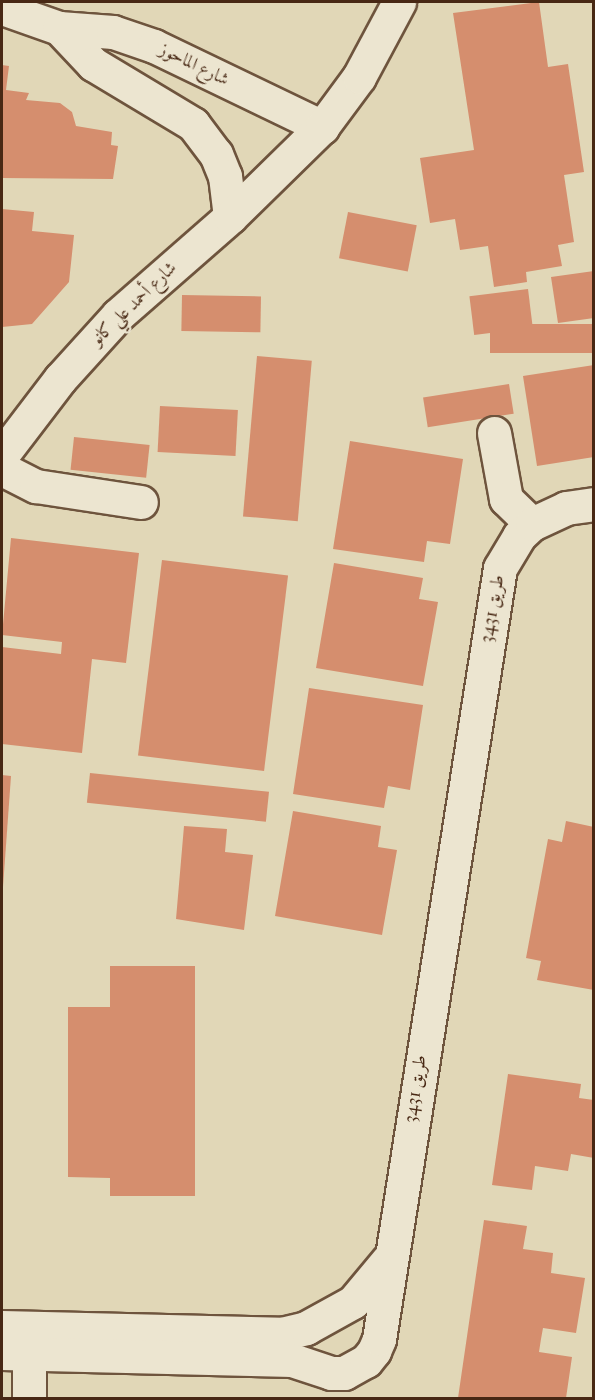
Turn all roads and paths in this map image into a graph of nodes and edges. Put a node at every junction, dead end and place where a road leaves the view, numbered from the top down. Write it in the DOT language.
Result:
graph roads {
  1 [pos="399,2"];
  2 [pos="2,8"];
  3 [pos="65,15"];
  4 [pos="322,127"];
  5 [pos="230,217"];
  6 [pos="494,433"];
  7 [pos="2,455"];
  8 [pos="2,470"];
  9 [pos="141,502"];
  10 [pos="594,504"];
  11 [pos="532,524"];
  12 [pos="389,1258"];
  13 [pos="15,1340"];
  14 [pos="253,1347"];
  15 [pos="29,1398"];
  1 -- 4 [label="street"];
  2 -- 3 [label="street, شارع الماحوز"];
  3 -- 4 [label="street, شارع الماحوز"];
  3 -- 5 [label="street, شارع الماحوز"];
  4 -- 5 [label="street, شارع أحمد علي كانو"];
  5 -- 7 [label="street, شارع أحمد علي كانو"];
  6 -- 11 [label="street"];
  8 -- 9 [label="street"];
  10 -- 11 [label="street, طريق 3431"];
  11 -- 12 [label="street, طريق 3431"];
  12 -- 14 [label="street"];
  12 -- 14 [label="street, طريق 3431"];
  13 -- 14 [label="street, طريق 3431"];
  13 -- 15 [label="street"];
}
